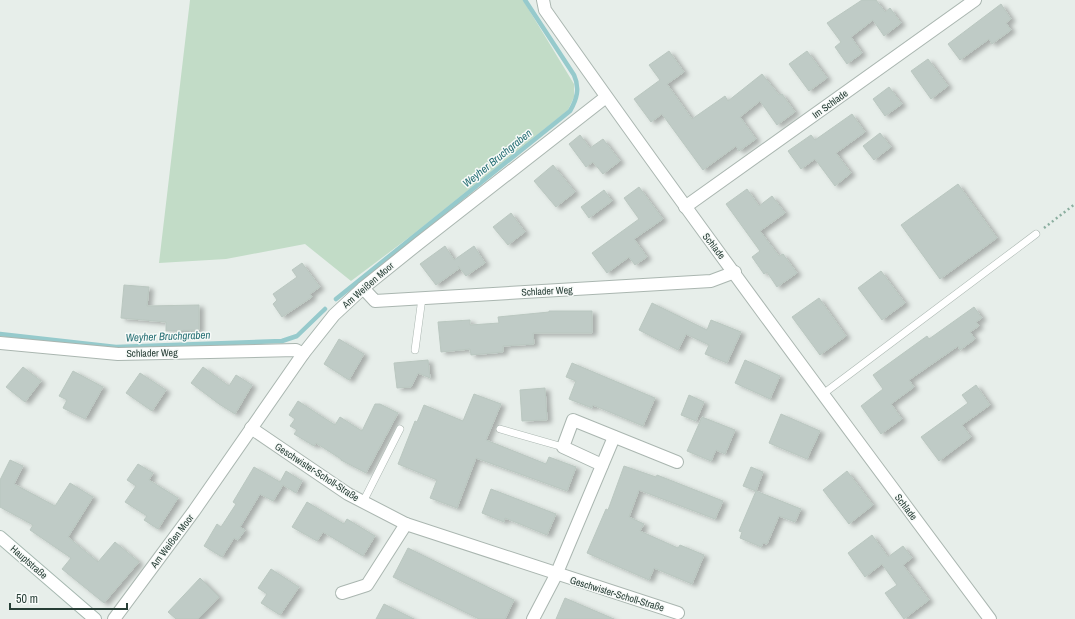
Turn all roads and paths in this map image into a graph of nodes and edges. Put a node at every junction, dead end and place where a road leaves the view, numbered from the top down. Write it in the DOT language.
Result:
graph roads {
  1 [pos="543,0"];
  2 [pos="975,0"];
  3 [pos="606,97"];
  4 [pos="1075,204"];
  5 [pos="685,207"];
  6 [pos="1036,234"];
  7 [pos="735,272"];
  8 [pos="363,288"];
  9 [pos="422,298"];
  10 [pos="0,343"];
  11 [pos="415,350"];
  12 [pos="303,354"];
  13 [pos="822,394"];
  14 [pos="251,428"];
  15 [pos="400,429"];
  16 [pos="500,429"];
  17 [pos="614,437"];
  18 [pos="563,448"];
  19 [pos="678,462"];
  20 [pos="602,465"];
  21 [pos="363,502"];
  22 [pos="406,524"];
  23 [pos="0,537"];
  24 [pos="556,575"];
  25 [pos="342,593"];
  26 [pos="678,613"];
  27 [pos="95,619"];
  28 [pos="114,619"];
  29 [pos="533,619"];
  30 [pos="990,619"];
  1 -- 3 [label="street"];
  2 -- 5 [label="street, Im Schlade"];
  3 -- 5 [label="street, Schlade"];
  3 -- 8 [label="street, Am Weißen Moor"];
  4 -- 6 [label="path"];
  5 -- 7 [label="street, Schlade"];
  6 -- 13 [label="lane"];
  7 -- 9 [label="street, Schlader Weg"];
  7 -- 13 [label="street, Schlade"];
  8 -- 9 [label="street, Schlader Weg"];
  8 -- 12 [label="street, Am Weißen Moor"];
  9 -- 11 [label="lane"];
  10 -- 12 [label="street, Schlader Weg"];
  12 -- 14 [label="street, Am Weißen Moor"];
  13 -- 30 [label="street, Schlade"];
  14 -- 21 [label="street, Geschwister-Scholl-Straße"];
  14 -- 28 [label="street, Am Weißen Moor"];
  15 -- 21 [label="lane"];
  16 -- 18 [label="lane"];
  17 -- 18 [label="street"];
  17 -- 19 [label="street"];
  17 -- 20 [label="street, Geschwister-Scholl-Straße"];
  18 -- 20 [label="street"];
  20 -- 24 [label="street, Geschwister-Scholl-Straße"];
  21 -- 22 [label="street, Geschwister-Scholl-Straße"];
  22 -- 24 [label="street, Geschwister-Scholl-Straße"];
  22 -- 25 [label="street"];
  23 -- 27 [label="street, Hauptstraße"];
  24 -- 26 [label="street, Geschwister-Scholl-Straße"];
  24 -- 29 [label="street"];
}
